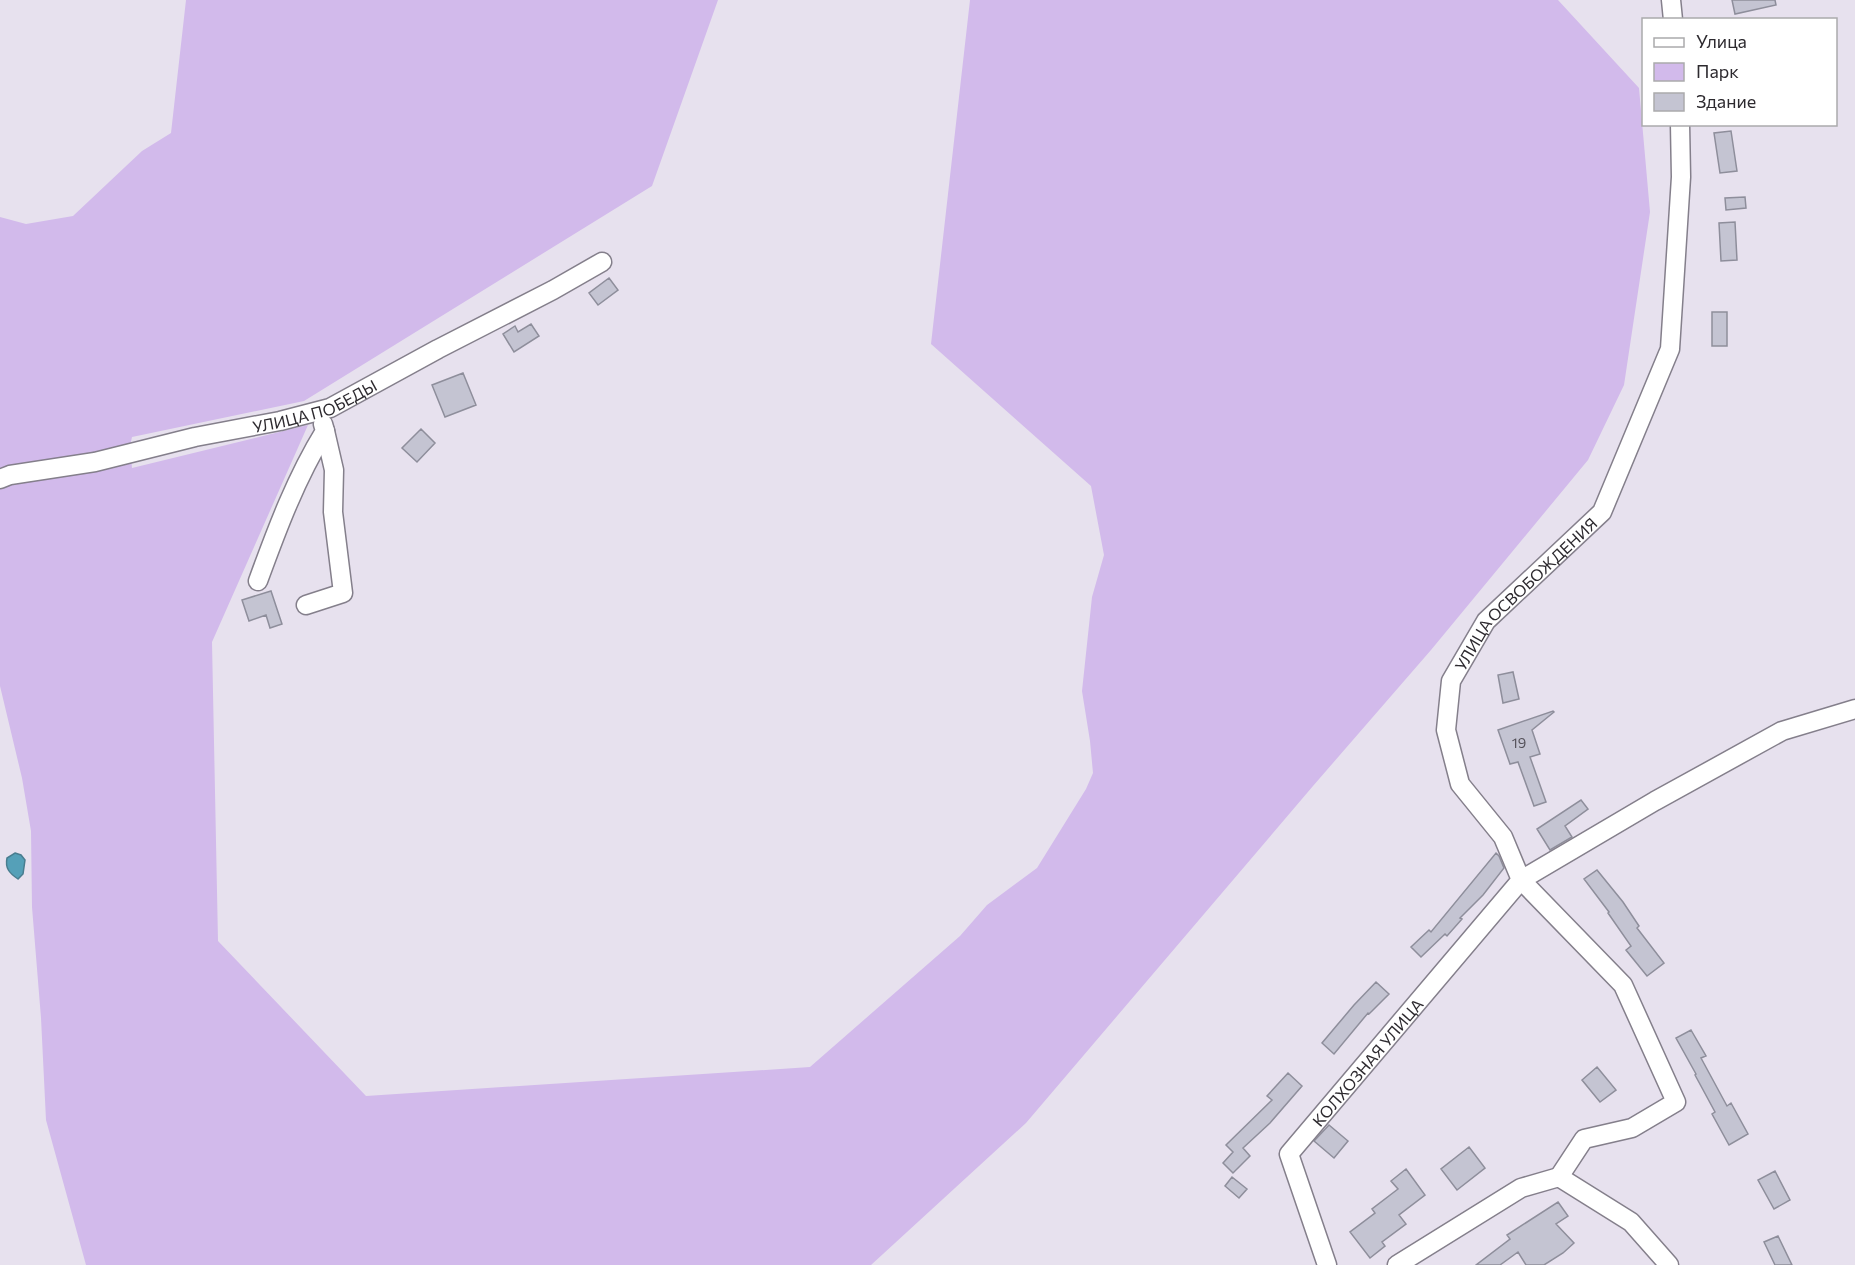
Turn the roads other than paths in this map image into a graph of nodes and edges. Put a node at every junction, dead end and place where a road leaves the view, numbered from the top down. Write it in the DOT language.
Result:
graph roads {
  1 [pos="1671,0"];
  2 [pos="1672,18"];
  3 [pos="1680,126"];
  4 [pos="602,262"];
  5 [pos="320,411"];
  6 [pos="325,431"];
  7 [pos="0,479"];
  8 [pos="258,581"];
  9 [pos="306,605"];
  10 [pos="1855,709"];
  11 [pos="1521,880"];
  12 [pos="1559,1177"];
  13 [pos="1327,1265"];
  14 [pos="1397,1265"];
  15 [pos="1669,1265"];
  1 -- 2 [label="street"];
  3 -- 11 [label="street, УЛИЦА ОСВОБОЖДЕНИЯ"];
  4 -- 5 [label="street, УЛИЦА ПОБЕДЫ"];
  5 -- 6 [label="street"];
  5 -- 7 [label="street, УЛИЦА ПОБЕДЫ"];
  6 -- 8 [label="street"];
  6 -- 9 [label="street"];
  10 -- 11 [label="street"];
  11 -- 12 [label="street, УЛИЦА ОСВОБОЖДЕНИЯ"];
  11 -- 13 [label="street, КОЛХОЗНАЯ УЛИЦА"];
  12 -- 14 [label="street"];
  12 -- 15 [label="street"];
}
